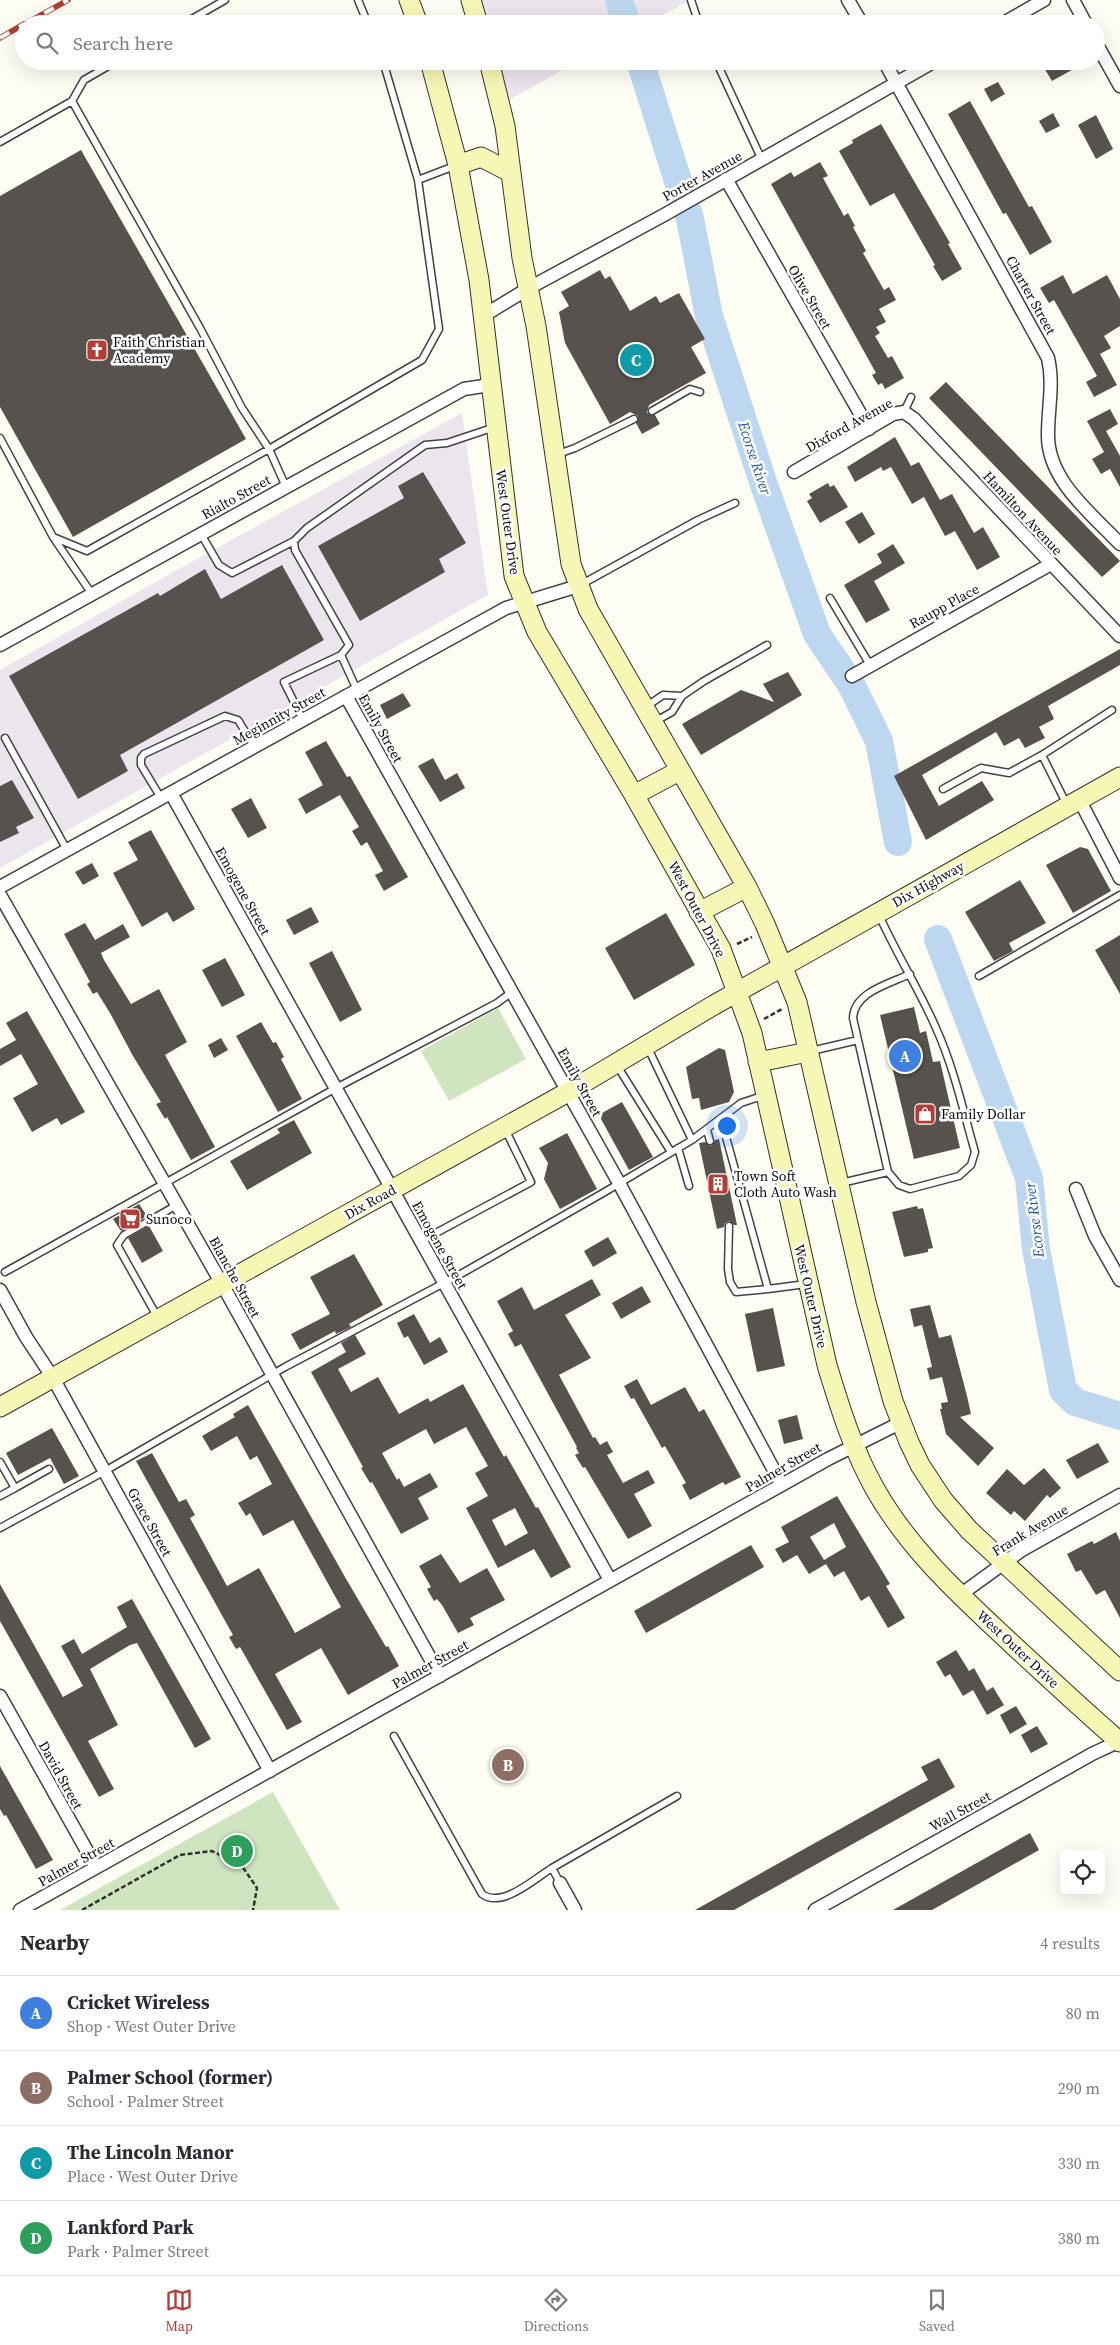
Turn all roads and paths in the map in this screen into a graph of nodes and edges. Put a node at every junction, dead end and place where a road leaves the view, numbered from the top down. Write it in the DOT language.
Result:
graph roads {
  1 [pos="225,0"];
  2 [pos="358,0"];
  3 [pos="410,0"];
  4 [pos="471,0"];
  5 [pos="691,0"];
  6 [pos="848,0"];
  7 [pos="1044,0"];
  8 [pos="1073,0"];
  9 [pos="199,15"];
  10 [pos="364,15"];
  11 [pos="415,15"];
  12 [pos="475,15"];
  13 [pos="696,15"];
  14 [pos="857,15"];
  15 [pos="1018,15"];
  16 [pos="1081,15"];
  17 [pos="1105,59"];
  18 [pos="101,70"];
  19 [pos="386,70"];
  20 [pos="432,70"];
  21 [pos="491,70"];
  22 [pos="720,70"];
  23 [pos="889,70"];
  24 [pos="919,70"];
  25 [pos="896,83"];
  26 [pos="1120,86"];
  27 [pos="72,101"];
  28 [pos="0,142"];
  29 [pos="762,160"];
  30 [pos="458,165"];
  31 [pos="510,172"];
  32 [pos="418,180"];
  33 [pos="726,180"];
  34 [pos="529,288"];
  35 [pos="483,316"];
  36 [pos="490,385"];
  37 [pos="700,392"];
  38 [pos="911,397"];
  39 [pos="652,410"];
  40 [pos="904,412"];
  41 [pos="634,419"];
  42 [pos="495,427"];
  43 [pos="869,430"];
  44 [pos="0,438"];
  45 [pos="269,450"];
  46 [pos="556,454"];
  47 [pos="794,472"];
  48 [pos="286,486"];
  49 [pos="735,503"];
  50 [pos="201,534"];
  51 [pos="53,537"];
  52 [pos="294,541"];
  53 [pos="1120,544"];
  54 [pos="1051,564"];
  55 [pos="578,586"];
  56 [pos="92,594"];
  57 [pos="830,598"];
  58 [pos="524,602"];
  59 [pos="1120,636"];
  60 [pos="0,645"];
  61 [pos="767,645"];
  62 [pos="341,655"];
  63 [pos="870,665"];
  64 [pos="852,676"];
  65 [pos="352,693"];
  66 [pos="682,696"];
  67 [pos="1112,710"];
  68 [pos="648,716"];
  69 [pos="302,720"];
  70 [pos="5,738"];
  71 [pos="254,746"];
  72 [pos="1042,755"];
  73 [pos="679,771"];
  74 [pos="1120,776"];
  75 [pos="943,790"];
  76 [pos="166,795"];
  77 [pos="634,795"];
  78 [pos="1073,802"];
  79 [pos="66,850"];
  80 [pos="1120,878"];
  81 [pos="0,887"];
  82 [pos="747,888"];
  83 [pos="0,895"];
  84 [pos="1120,895"];
  85 [pos="878,911"];
  86 [pos="700,912"];
  87 [pos="754,936"];
  88 [pos="731,948"];
  89 [pos="782,966"];
  90 [pos="910,974"];
  91 [pos="979,976"];
  92 [pos="512,992"];
  93 [pos="737,992"];
  94 [pos="782,1009"];
  95 [pos="761,1020"];
  96 [pos="858,1040"];
  97 [pos="647,1045"];
  98 [pos="808,1052"];
  99 [pos="758,1062"];
  100 [pos="616,1064"];
  101 [pos="336,1088"];
  102 [pos="568,1092"];
  103 [pos="766,1095"];
  104 [pos="721,1119"];
  105 [pos="504,1128"];
  106 [pos="707,1130"];
  107 [pos="692,1140"];
  108 [pos="710,1141"];
  109 [pos="678,1148"];
  110 [pos="671,1152"];
  111 [pos="888,1172"];
  112 [pos="165,1183"];
  113 [pos="619,1183"];
  114 [pos="838,1184"];
  115 [pos="689,1186"];
  116 [pos="1076,1189"];
  117 [pos="392,1190"];
  118 [pos="177,1205"];
  119 [pos="729,1226"];
  120 [pos="421,1241"];
  121 [pos="5,1272"];
  122 [pos="1120,1280"];
  123 [pos="444,1282"];
  124 [pos="222,1284"];
  125 [pos="808,1284"];
  126 [pos="768,1289"];
  127 [pos="0,1290"];
  128 [pos="158,1319"];
  129 [pos="272,1375"];
  130 [pos="53,1378"];
  131 [pos="0,1407"];
  132 [pos="900,1423"];
  133 [pos="854,1446"];
  134 [pos="0,1462"];
  135 [pos="49,1469"];
  136 [pos="105,1471"];
  137 [pos="782,1485"];
  138 [pos="15,1488"];
  139 [pos="1120,1495"];
  140 [pos="0,1496"];
  141 [pos="0,1528"];
  142 [pos="1002,1563"];
  143 [pos="610,1580"];
  144 [pos="960,1596"];
  145 [pos="1120,1671"];
  146 [pos="440,1676"];
  147 [pos="0,1696"];
  148 [pos="394,1736"];
  149 [pos="1120,1742"];
  150 [pos="270,1771"];
  151 [pos="677,1796"];
  152 [pos="96,1867"];
  153 [pos="552,1868"];
  154 [pos="560,1883"];
  155 [pos="20,1910"];
  156 [pos="82,1910"];
  157 [pos="253,1910"];
  158 [pos="575,1910"];
  159 [pos="815,1910"];
  1 -- 9 [label="lane"];
  2 -- 10 [label="lane"];
  3 -- 11 [label="main road"];
  4 -- 12 [label="main road"];
  5 -- 13 [label="lane"];
  6 -- 14 [label="street"];
  7 -- 15 [label="street"];
  8 -- 16 [label="street"];
  17 -- 26 [label="street"];
  18 -- 27 [label="lane"];
  19 -- 32 [label="lane"];
  20 -- 30 [label="main road, West Outer Drive"];
  21 -- 31 [label="main road"];
  22 -- 29 [label="lane"];
  23 -- 25 [label="street, Charter Street"];
  24 -- 25 [label="street, Porter Avenue"];
  25 -- 29 [label="street, Porter Avenue"];
  25 -- 53 [label="street, Charter Street"];
  27 -- 28 [label="lane"];
  27 -- 45 [label="lane"];
  29 -- 33 [label="street, Porter Avenue"];
  30 -- 31 [label="main road"];
  30 -- 32 [label="lane"];
  30 -- 35 [label="main road, West Outer Drive"];
  31 -- 34 [label="main road"];
  32 -- 45 [label="lane"];
  33 -- 34 [label="street, Porter Avenue"];
  33 -- 43 [label="street, Olive Street"];
  34 -- 35 [label="street, Porter Avenue"];
  34 -- 46 [label="main road"];
  35 -- 36 [label="main road, West Outer Drive"];
  36 -- 42 [label="main road, West Outer Drive"];
  36 -- 48 [label="street, Rialto Street"];
  37 -- 39 [label="lane"];
  38 -- 40 [label="lane, Dixford Avenue"];
  40 -- 43 [label="street, Dixford Avenue"];
  40 -- 54 [label="street, Hamilton Avenue"];
  41 -- 46 [label="lane"];
  42 -- 52 [label="lane"];
  42 -- 58 [label="main road, West Outer Drive"];
  43 -- 47 [label="street, Dixford Avenue"];
  44 -- 51 [label="lane"];
  45 -- 48 [label="lane"];
  45 -- 51 [label="lane"];
  46 -- 55 [label="main road"];
  48 -- 50 [label="street, Rialto Street"];
  49 -- 55 [label="lane"];
  50 -- 52 [label="lane"];
  50 -- 56 [label="street, Rialto Street"];
  51 -- 56 [label="lane"];
  52 -- 62 [label="lane"];
  54 -- 59 [label="street, Hamilton Avenue"];
  54 -- 63 [label="street, Raupp Place"];
  55 -- 58 [label="street, Meginnity Street"];
  55 -- 68 [label="main road"];
  56 -- 60 [label="street, Rialto Street"];
  57 -- 63 [label="lane"];
  58 -- 65 [label="street, Meginnity Street"];
  58 -- 77 [label="main road, West Outer Drive"];
  61 -- 66 [label="lane"];
  62 -- 65 [label="lane"];
  62 -- 69 [label="lane"];
  63 -- 64 [label="street, Raupp Place"];
  65 -- 69 [label="street, Meginnity Street"];
  65 -- 92 [label="street, Emily Street"];
  66 -- 68 [label="lane"];
  66 -- 68 [label="lane"];
  67 -- 72 [label="lane"];
  68 -- 73 [label="main road"];
  69 -- 71 [label="street, Meginnity Street"];
  70 -- 79 [label="lane"];
  71 -- 76 [label="street, Meginnity Street"];
  71 -- 76 [label="lane"];
  72 -- 75 [label="lane"];
  72 -- 78 [label="lane"];
  73 -- 77 [label="main road"];
  73 -- 82 [label="main road"];
  74 -- 78 [label="main road, Dix Highway"];
  76 -- 79 [label="street, Meginnity Street"];
  76 -- 101 [label="street, Emogene Street"];
  77 -- 86 [label="main road, West Outer Drive"];
  78 -- 80 [label="street"];
  78 -- 85 [label="main road, Dix Highway"];
  79 -- 81 [label="street, Meginnity Street"];
  82 -- 86 [label="main road"];
  82 -- 89 [label="main road"];
  83 -- 112 [label="street, Blanche Street"];
  84 -- 91 [label="lane"];
  85 -- 89 [label="main road, Dix Highway"];
  85 -- 90 [label="lane"];
  86 -- 93 [label="main road, West Outer Drive"];
  87 -- 88 [label="path"];
  89 -- 93 [label="main road, Dix Highway"];
  89 -- 98 [label="main road"];
  90 -- 96 [label="lane"];
  90 -- 111 [label="lane"];
  92 -- 101 [label="lane"];
  92 -- 102 [label="street, Emily Street"];
  93 -- 97 [label="main road, Dix Road"];
  93 -- 99 [label="main road, West Outer Drive"];
  94 -- 95 [label="path"];
  96 -- 98 [label="lane"];
  96 -- 111 [label="lane"];
  97 -- 100 [label="main road, Dix Road"];
  97 -- 107 [label="lane"];
  98 -- 99 [label="main road"];
  98 -- 114 [label="main road"];
  99 -- 103 [label="main road, West Outer Drive"];
  100 -- 102 [label="main road, Dix Road"];
  100 -- 110 [label="lane"];
  101 -- 112 [label="lane"];
  101 -- 117 [label="street, Emogene Street"];
  102 -- 105 [label="main road, Dix Road"];
  102 -- 113 [label="street, Emily Street"];
  103 -- 104 [label="lane"];
  103 -- 125 [label="main road, West Outer Drive"];
  104 -- 106 [label="lane"];
  104 -- 126 [label="lane"];
  105 -- 117 [label="main road, Dix Road"];
  105 -- 120 [label="lane"];
  106 -- 107 [label="lane"];
  106 -- 108 [label="lane"];
  107 -- 109 [label="lane"];
  109 -- 110 [label="lane"];
  109 -- 115 [label="lane"];
  110 -- 113 [label="lane"];
  111 -- 114 [label="lane"];
  112 -- 118 [label="street, Blanche Street"];
  112 -- 121 [label="lane"];
  113 -- 123 [label="lane"];
  113 -- 137 [label="street, Emily Street"];
  114 -- 132 [label="main road"];
  116 -- 122 [label="street"];
  117 -- 120 [label="street, Emogene Street"];
  117 -- 124 [label="main road, Dix Road"];
  118 -- 124 [label="street, Blanche Street"];
  118 -- 128 [label="lane"];
  119 -- 126 [label="lane"];
  120 -- 123 [label="street, Emogene Street"];
  123 -- 129 [label="lane"];
  123 -- 143 [label="street, Emogene Street"];
  124 -- 128 [label="main road, Dix Road"];
  124 -- 129 [label="street, Blanche Street"];
  125 -- 126 [label="lane"];
  125 -- 133 [label="main road, West Outer Drive"];
  127 -- 130 [label="street, Grace Street"];
  128 -- 130 [label="main road, Dix Road"];
  129 -- 136 [label="lane"];
  129 -- 146 [label="street, Blanche Street"];
  130 -- 131 [label="main road, Dix Road"];
  130 -- 136 [label="street, Grace Street"];
  132 -- 133 [label="street, Palmer Street"];
  132 -- 142 [label="main road"];
  133 -- 137 [label="street, Palmer Street"];
  133 -- 144 [label="main road, West Outer Drive"];
  134 -- 138 [label="lane"];
  135 -- 138 [label="lane"];
  136 -- 141 [label="lane"];
  136 -- 150 [label="street, Grace Street"];
  137 -- 143 [label="street, Palmer Street"];
  138 -- 140 [label="lane"];
  139 -- 142 [label="street, Frank Avenue"];
  142 -- 144 [label="street, Frank Avenue"];
  142 -- 145 [label="main road"];
  143 -- 146 [label="street, Palmer Street"];
  144 -- 149 [label="main road, West Outer Drive"];
  146 -- 150 [label="street, Palmer Street"];
  147 -- 152 [label="street, David Street"];
  148 -- 153 [label="lane"];
  149 -- 159 [label="street, Wall Street"];
  150 -- 152 [label="street, Palmer Street"];
  151 -- 153 [label="lane"];
  152 -- 155 [label="street, Palmer Street"];
  153 -- 154 [label="lane"];
  154 -- 158 [label="street"];
  156 -- 157 [label="path"];
}
